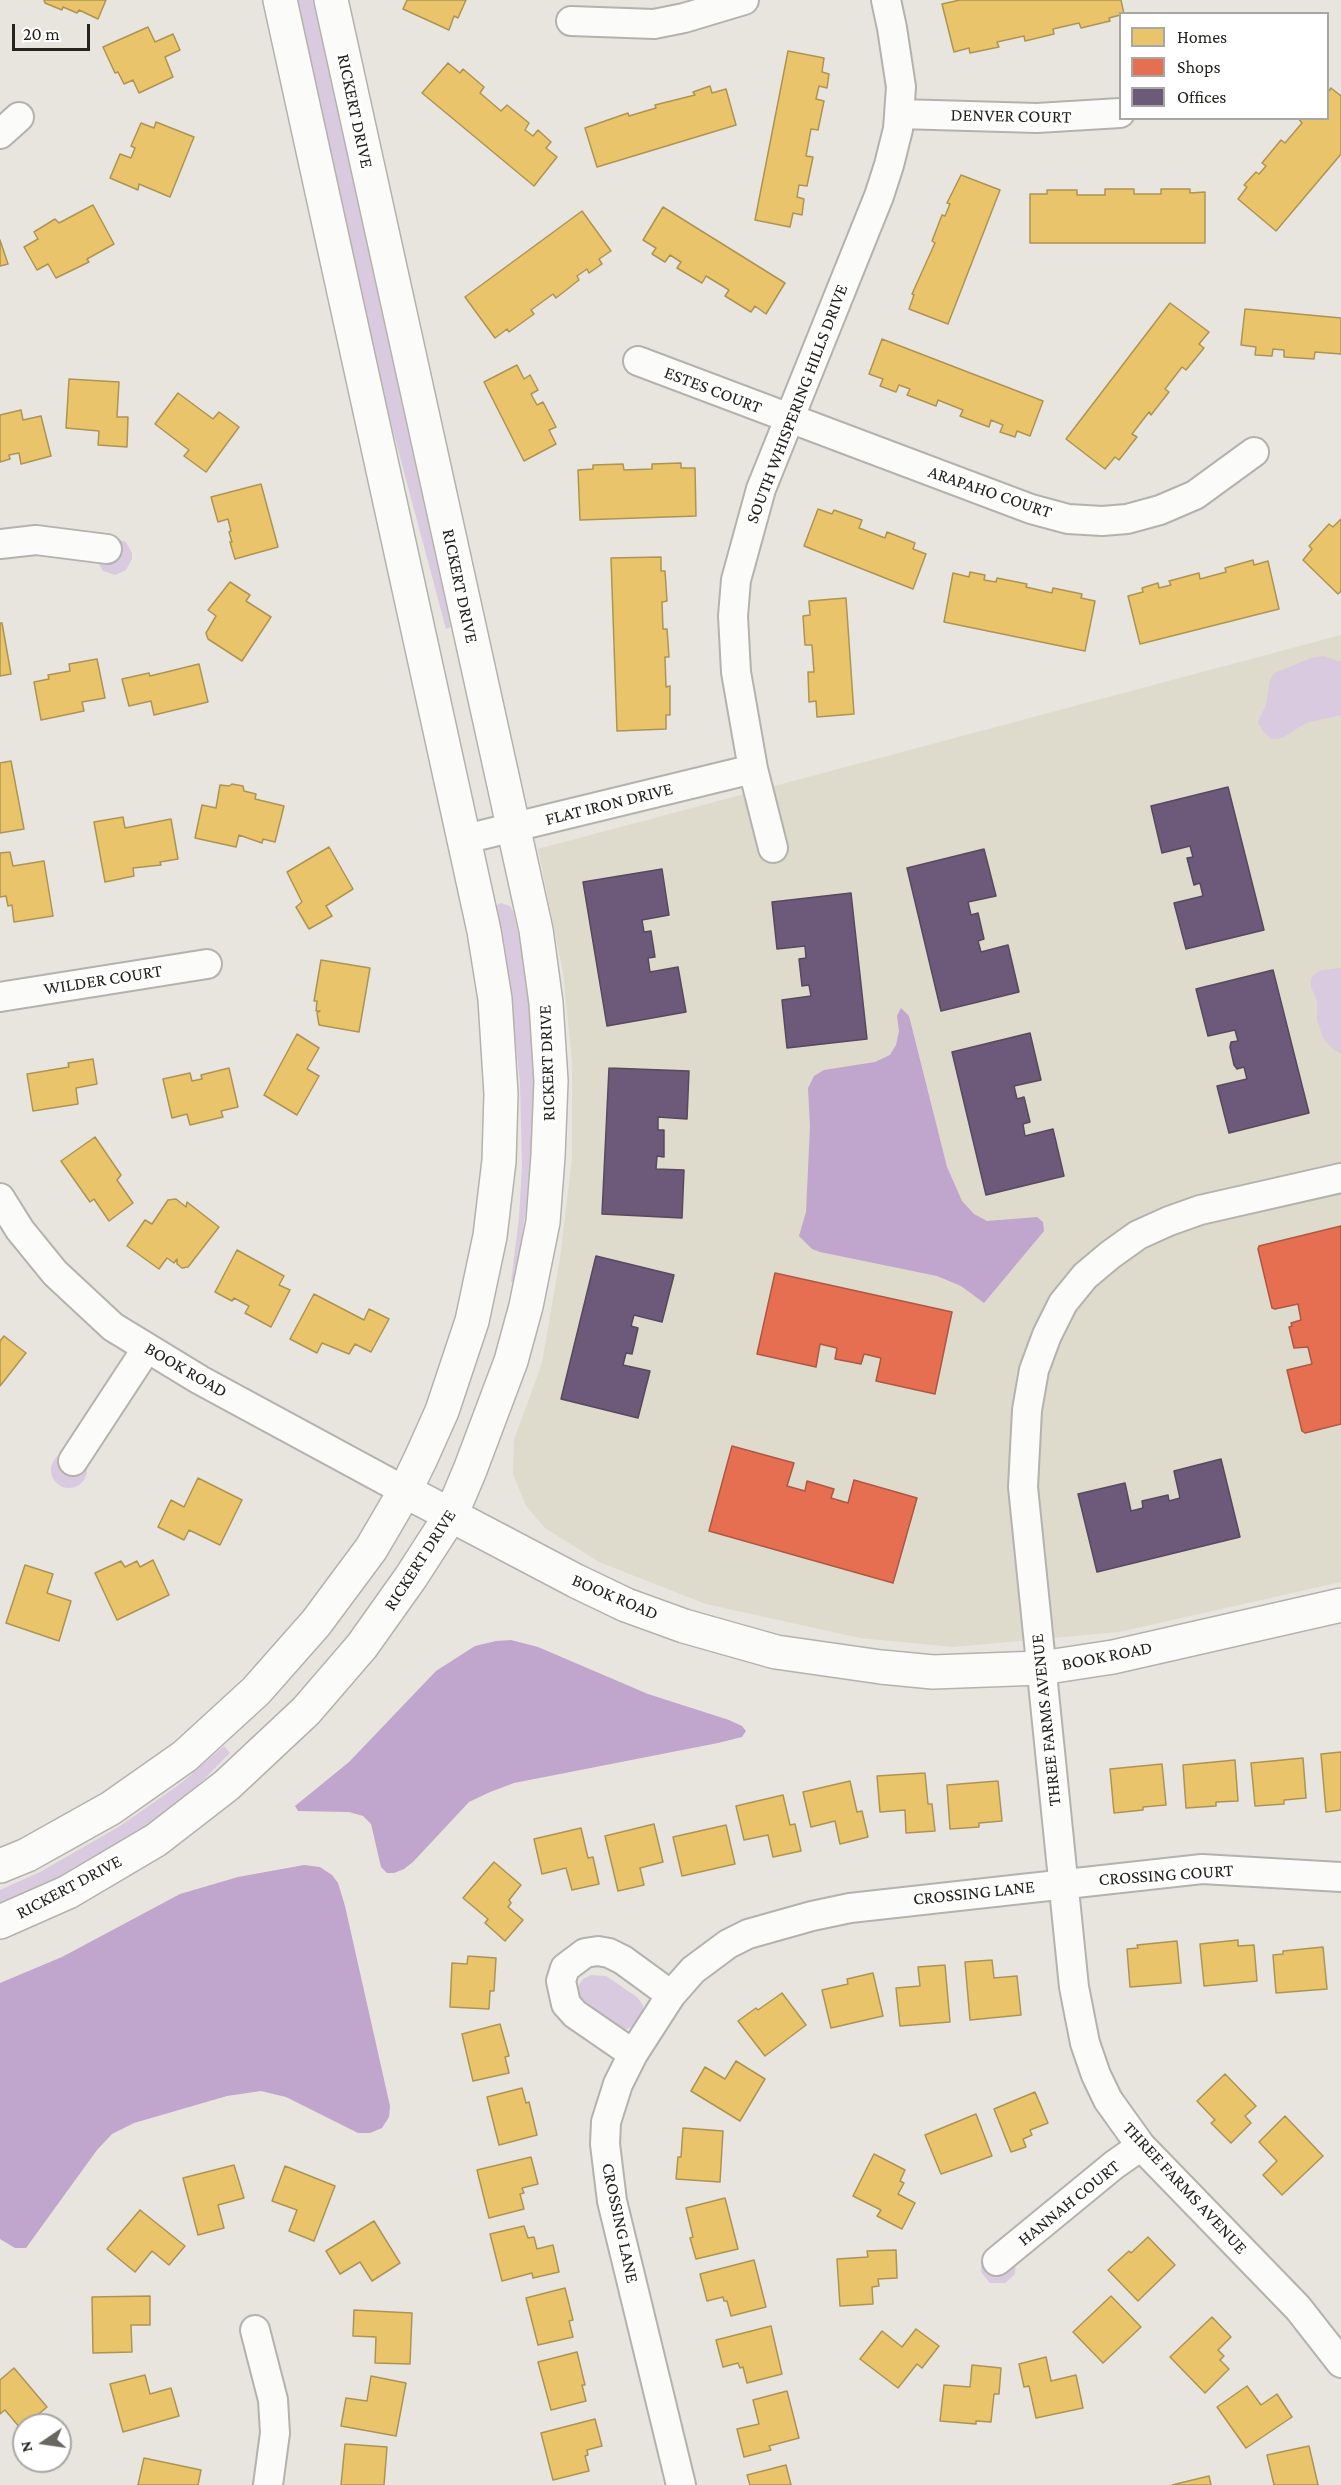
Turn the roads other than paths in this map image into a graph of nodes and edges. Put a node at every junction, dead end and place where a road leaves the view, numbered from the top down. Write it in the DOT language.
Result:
graph roads {
  1 [pos="280,0"];
  2 [pos="331,0"];
  3 [pos="744,0"];
  4 [pos="886,0"];
  5 [pos="572,21"];
  6 [pos="1119,113"];
  7 [pos="900,114"];
  8 [pos="638,361"];
  9 [pos="788,419"];
  10 [pos="1254,452"];
  11 [pos="0,544"];
  12 [pos="107,549"];
  13 [pos="753,769"];
  14 [pos="513,828"];
  15 [pos="465,839"];
  16 [pos="773,848"];
  17 [pos="207,963"];
  18 [pos="0,997"];
  19 [pos="1341,1178"];
  20 [pos="0,1198"];
  21 [pos="147,1348"];
  22 [pos="73,1461"];
  23 [pos="405,1491"];
  24 [pos="451,1515"];
  25 [pos="1341,1605"];
  26 [pos="1041,1668"];
  27 [pos="0,1866"];
  28 [pos="1341,1877"];
  29 [pos="1063,1884"];
  30 [pos="0,1922"];
  31 [pos="671,1995"];
  32 [pos="633,2054"];
  33 [pos="1141,2146"];
  34 [pos="997,2261"];
  35 [pos="255,2330"];
  36 [pos="1341,2363"];
  37 [pos="268,2485"];
  38 [pos="681,2485"];
  1 -- 15 [label="street"];
  2 -- 14 [label="street, RICKERT DRIVE"];
  3 -- 5 [label="street"];
  4 -- 7 [label="street, SOUTH WHISPERING HILLS DRIVE"];
  6 -- 7 [label="street, DENVER COURT"];
  7 -- 9 [label="street, SOUTH WHISPERING HILLS DRIVE"];
  8 -- 9 [label="street, ESTES COURT"];
  9 -- 10 [label="street, ARAPAHO COURT"];
  9 -- 13 [label="street, SOUTH WHISPERING HILLS DRIVE"];
  11 -- 12 [label="street"];
  13 -- 14 [label="street, FLAT IRON DRIVE"];
  13 -- 16 [label="street, SOUTH WHISPERING HILLS DRIVE"];
  14 -- 15 [label="street, FLAT IRON DRIVE"];
  14 -- 24 [label="street, RICKERT DRIVE"];
  15 -- 23 [label="street"];
  17 -- 18 [label="street, WILDER COURT"];
  19 -- 26 [label="street, THREE FARMS AVENUE"];
  20 -- 21 [label="street, BOOK ROAD"];
  21 -- 22 [label="street"];
  21 -- 23 [label="street, BOOK ROAD"];
  23 -- 24 [label="street, BOOK ROAD"];
  23 -- 27 [label="street"];
  24 -- 26 [label="street, BOOK ROAD"];
  24 -- 30 [label="street, RICKERT DRIVE"];
  25 -- 26 [label="street, BOOK ROAD"];
  26 -- 29 [label="street, THREE FARMS AVENUE"];
  28 -- 29 [label="street, CROSSING COURT"];
  29 -- 31 [label="street, CROSSING LANE"];
  29 -- 33 [label="street, THREE FARMS AVENUE"];
  31 -- 32 [label="street, CROSSING LANE"];
  31 -- 32 [label="street"];
  32 -- 38 [label="street, CROSSING LANE"];
  33 -- 34 [label="street, HANNAH COURT"];
  33 -- 36 [label="street, THREE FARMS AVENUE"];
  35 -- 37 [label="street"];
}
